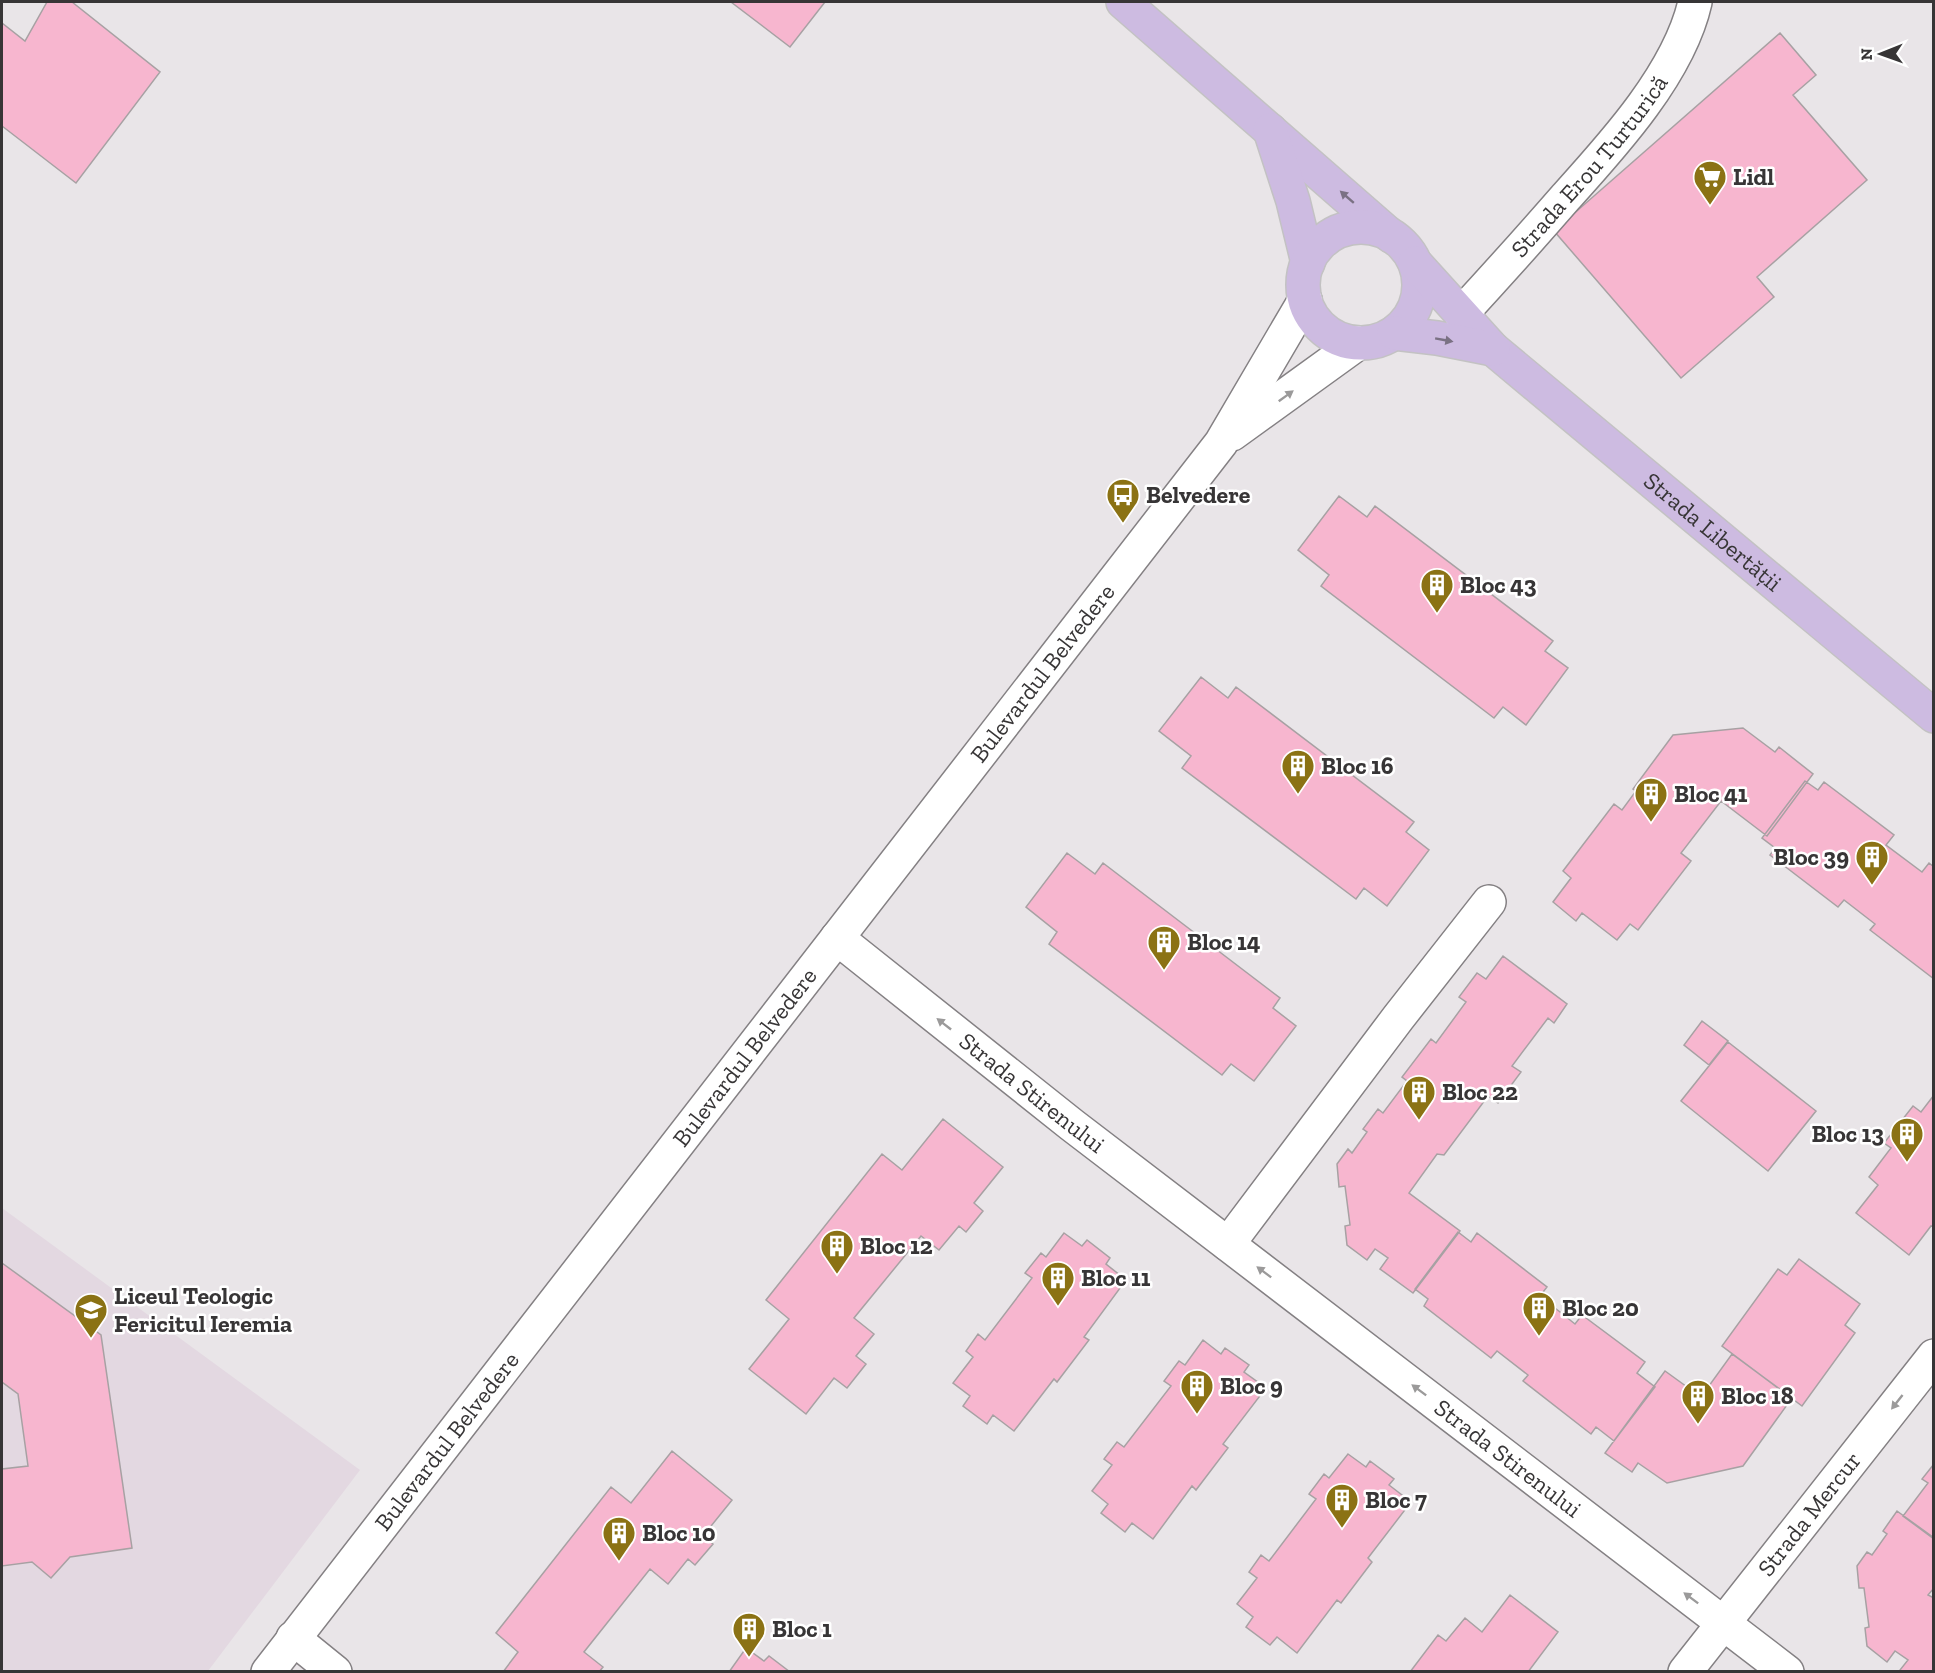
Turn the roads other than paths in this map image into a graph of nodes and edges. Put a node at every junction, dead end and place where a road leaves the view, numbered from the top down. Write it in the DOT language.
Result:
graph roads {
  1 [pos="1124,2"];
  2 [pos="1695,2"];
  3 [pos="1269,128"];
  4 [pos="1391,236"];
  5 [pos="1308,263"];
  6 [pos="1415,263"];
  7 [pos="1305,300"];
  8 [pos="1461,314"];
  9 [pos="1394,333"];
  10 [pos="1358,343"];
  11 [pos="1493,349"];
  12 [pos="1221,442"];
  13 [pos="1934,716"];
  14 [pos="1489,902"];
  15 [pos="837,938"];
  16 [pos="1228,1244"];
  17 [pos="1934,1356"];
  18 [pos="1724,1623"];
  19 [pos="293,1638"];
  20 [pos="268,1671"];
  21 [pos="335,1671"];
  22 [pos="1685,1671"];
  23 [pos="1787,1671"];
  1 -- 3 [label="main road"];
  2 -- 8 [label="street, Strada Erou Turturică"];
  4 -- 3 [label="main road, one-way"];
  3 -- 5 [label="main road"];
  4 -- 5 [label="main road"];
  4 -- 6 [label="main road"];
  5 -- 7 [label="main road"];
  6 -- 8 [label="main road, Strada Libertății"];
  6 -- 9 [label="main road"];
  7 -- 10 [label="main road"];
  7 -- 12 [label="street, Bulevardul Belvedere"];
  8 -- 11 [label="main road, Strada Libertății"];
  9 -- 10 [label="main road"];
  9 -- 11 [label="main road, Strada Libertății, one-way"];
  12 -- 10 [label="street, Bulevardul Belvedere, one-way"];
  11 -- 13 [label="main road, Strada Libertății"];
  12 -- 15 [label="street, Bulevardul Belvedere"];
  14 -- 16 [label="street"];
  16 -- 15 [label="street, Strada Stirenului, one-way"];
  15 -- 19 [label="street, Bulevardul Belvedere"];
  18 -- 16 [label="street, Strada Stirenului, one-way"];
  17 -- 18 [label="street, Strada Mercur, one-way"];
  18 -- 22 [label="street, Strada Mercur"];
  18 -- 23 [label="street, Strada Stirenului"];
  19 -- 20 [label="street, Bulevardul Belvedere"];
  19 -- 21 [label="street"];
}
